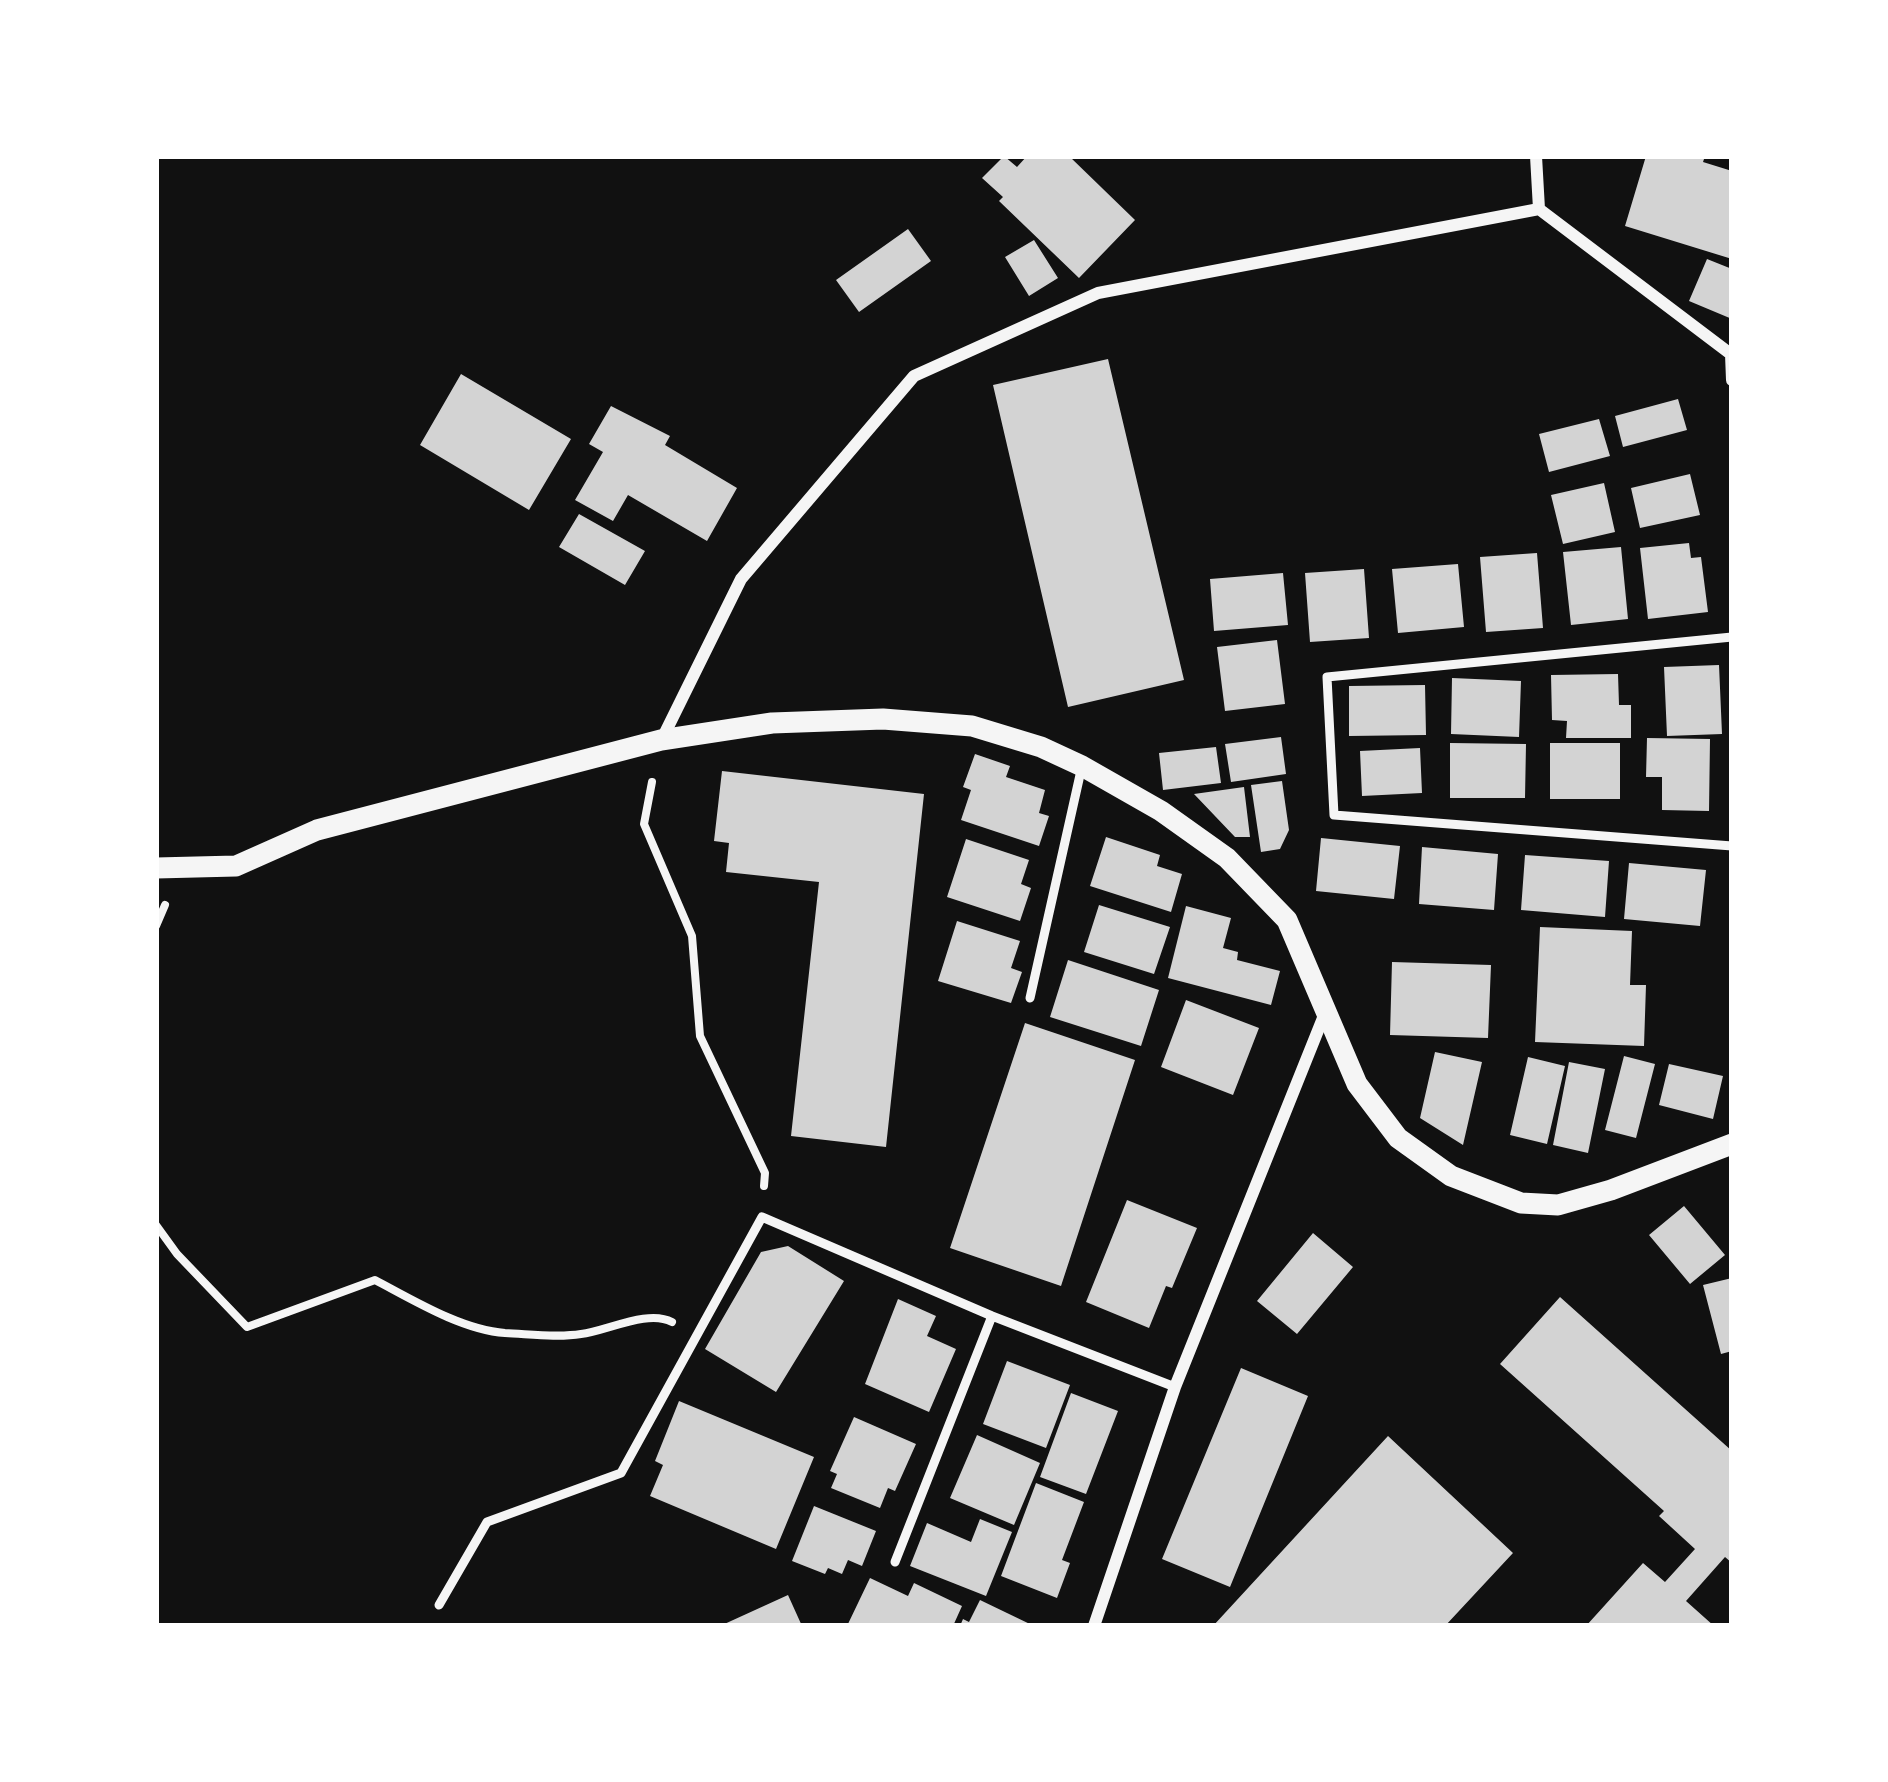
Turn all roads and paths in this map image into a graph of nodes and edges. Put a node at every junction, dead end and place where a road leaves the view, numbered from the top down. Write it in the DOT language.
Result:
graph roads {
  1 [pos="1536,156"];
  2 [pos="1539,209"];
  3 [pos="1732,354"];
  4 [pos="1732,380"];
  5 [pos="1732,637"];
  6 [pos="661,740"];
  7 [pos="1082,766"];
  8 [pos="654,772"];
  9 [pos="1732,846"];
  10 [pos="156,868"];
  11 [pos="1030,998"];
  12 [pos="1324,1012"];
  13 [pos="1732,1144"];
  14 [pos="765,1173"];
  15 [pos="156,1226"];
  16 [pos="992,1316"];
  17 [pos="694,1334"];
  18 [pos="1175,1387"];
  19 [pos="895,1562"];
  20 [pos="439,1605"];
  21 [pos="1094,1626"];
  1 -- 2 [label="street"];
  2 -- 3 [label="street"];
  2 -- 6 [label="street"];
  3 -- 4 [label="street"];
  5 -- 9 [label="lane"];
  6 -- 7 [label="street"];
  6 -- 10 [label="street"];
  7 -- 11 [label="lane"];
  7 -- 12 [label="street"];
  8 -- 14 [label="path"];
  12 -- 13 [label="street"];
  12 -- 18 [label="street"];
  15 -- 17 [label="path"];
  16 -- 17 [label="lane"];
  16 -- 18 [label="lane"];
  16 -- 19 [label="lane"];
  17 -- 20 [label="lane"];
  18 -- 21 [label="street"];
}
